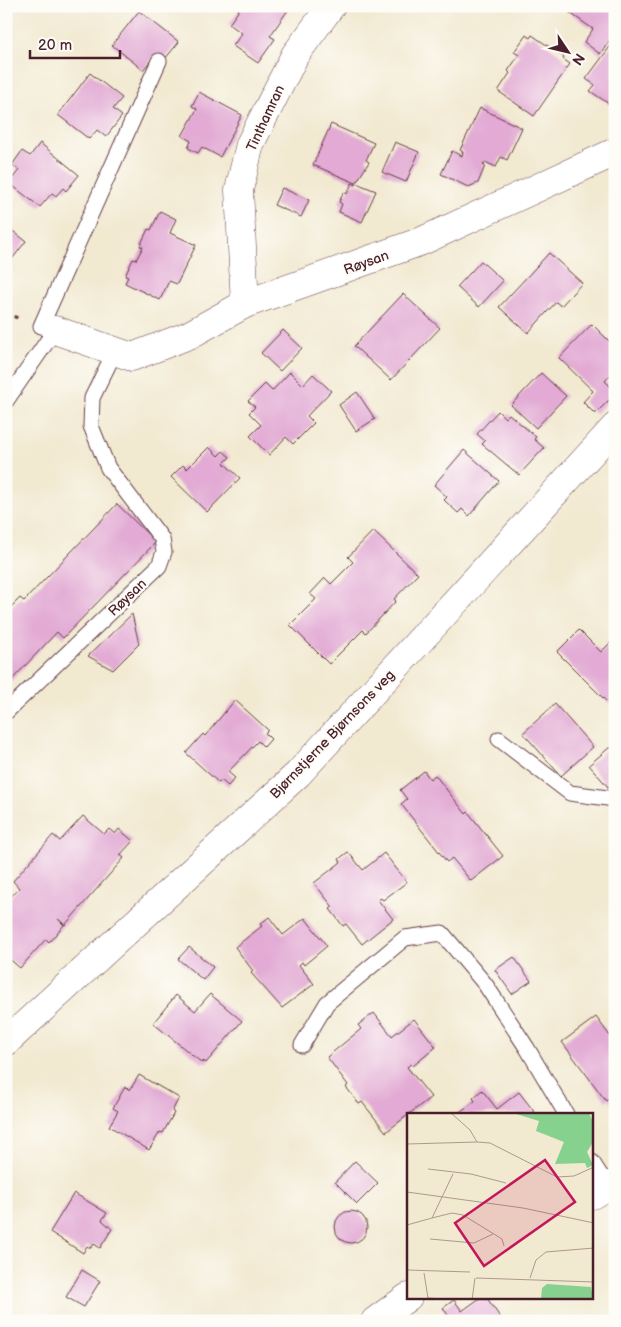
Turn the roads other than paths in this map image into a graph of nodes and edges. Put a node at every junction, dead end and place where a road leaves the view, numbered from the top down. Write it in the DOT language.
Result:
graph roads {
  1 [pos="331,6"];
  2 [pos="159,61"];
  3 [pos="615,152"];
  4 [pos="245,304"];
  5 [pos="48,328"];
  6 [pos="115,351"];
  7 [pos="6,401"];
  8 [pos="615,426"];
  9 [pos="6,712"];
  10 [pos="498,739"];
  11 [pos="615,799"];
  12 [pos="6,1042"];
  13 [pos="302,1045"];
  14 [pos="565,1113"];
  15 [pos="594,1166"];
  16 [pos="605,1188"];
  17 [pos="407,1297"];
  18 [pos="375,1321"];
  1 -- 4 [label="street, Tinthamran"];
  2 -- 5 [label="lane"];
  3 -- 4 [label="street, Røysan"];
  4 -- 6 [label="street, Røysan"];
  5 -- 6 [label="street, Røysan"];
  5 -- 7 [label="lane"];
  6 -- 9 [label="lane, Røysan"];
  8 -- 12 [label="street, Bjørnstjerne Bjørnsons veg"];
  10 -- 11 [label="lane"];
  13 -- 14 [label="lane"];
  15 -- 16 [label="lane"];
  17 -- 18 [label="street"];
}
